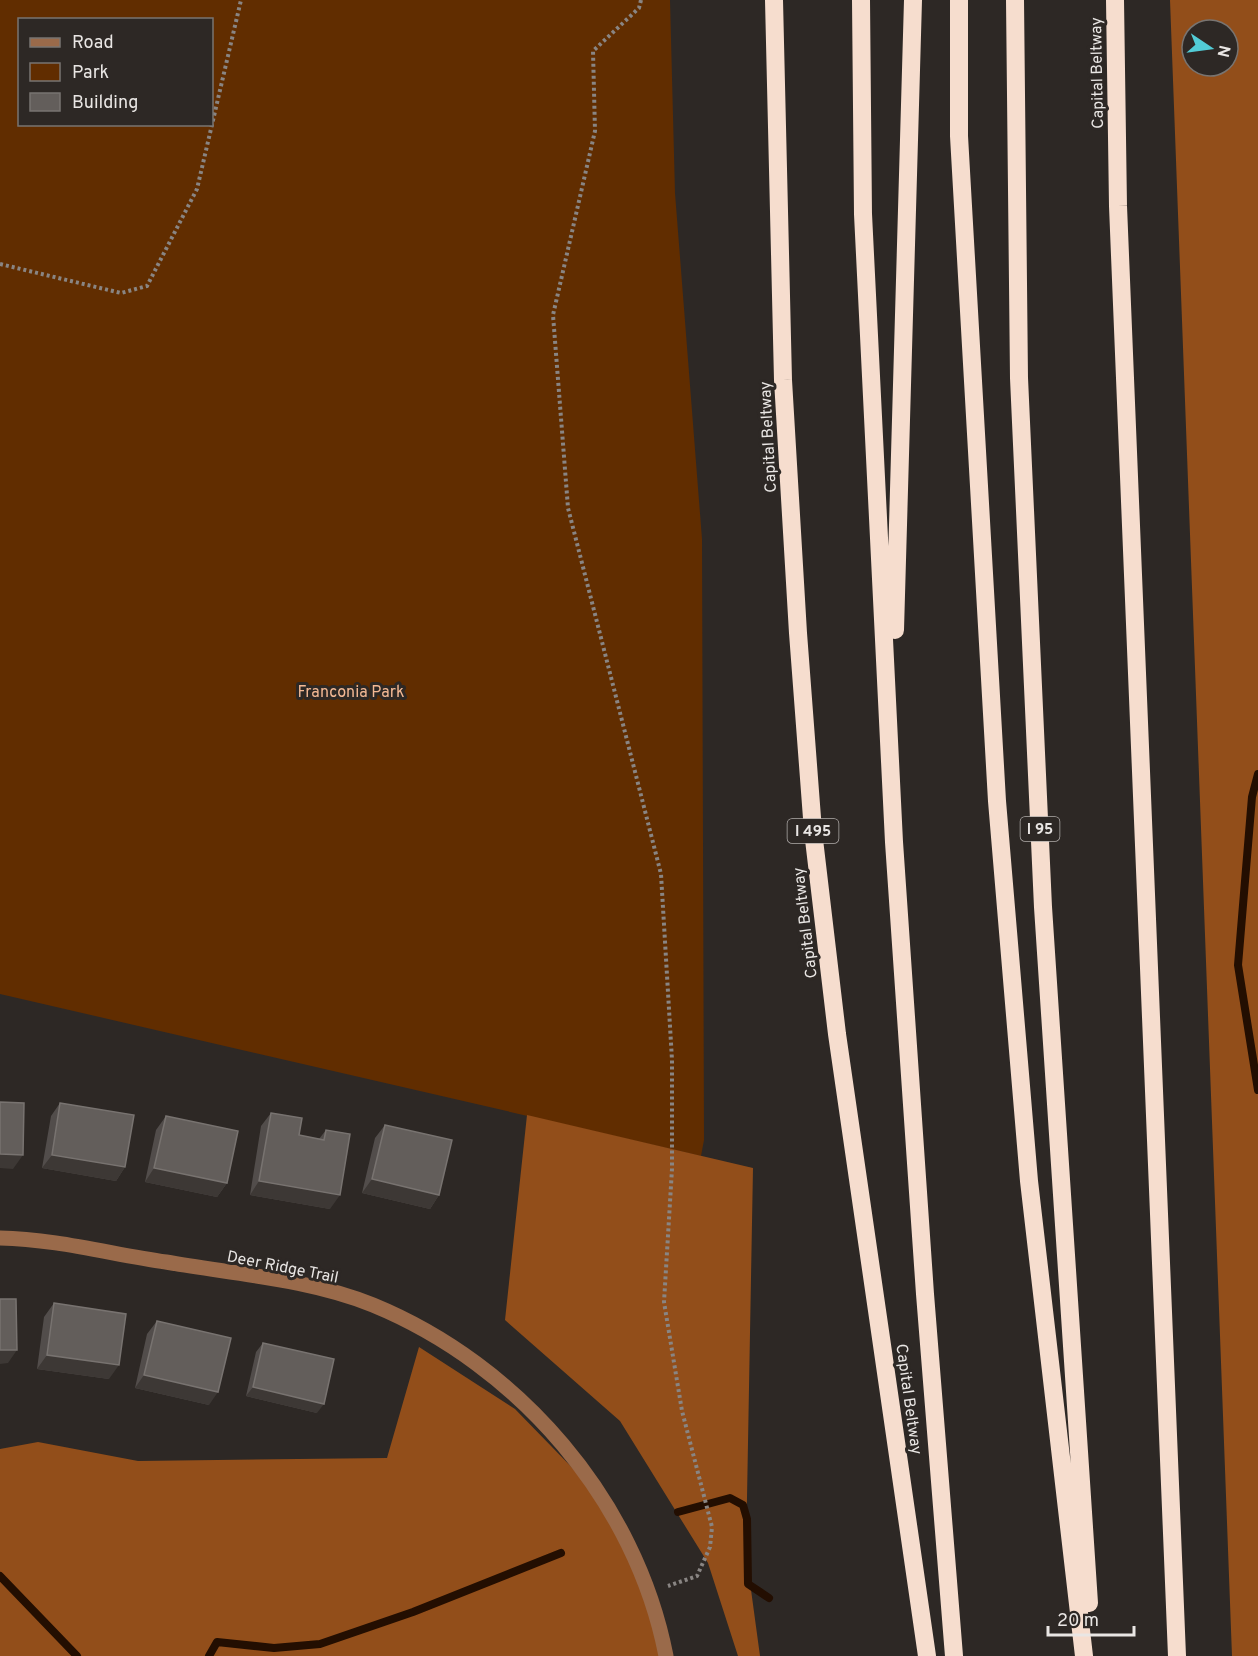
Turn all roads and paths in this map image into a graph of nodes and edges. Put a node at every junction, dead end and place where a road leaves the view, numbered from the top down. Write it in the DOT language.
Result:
graph roads {
  1 [pos="242,0"];
  2 [pos="641,0"];
  3 [pos="774,0"];
  4 [pos="861,0"];
  5 [pos="913,0"];
  6 [pos="959,0"];
  7 [pos="1015,0"];
  8 [pos="1115,0"];
  9 [pos="213,122"];
  10 [pos="212,126"];
  11 [pos="0,264"];
  12 [pos="894,842"];
  13 [pos="0,1238"];
  14 [pos="648,1592"];
  15 [pos="666,1656"];
  16 [pos="927,1656"];
  17 [pos="954,1656"];
  18 [pos="1084,1656"];
  19 [pos="1094,1656"];
  20 [pos="1177,1656"];
  1 -- 9 [label="path"];
  2 -- 14 [label="path"];
  3 -- 16 [label="highway, Capital Beltway / I 495"];
  4 -- 12 [label="highway"];
  5 -- 12 [label="highway"];
  6 -- 18 [label="highway"];
  7 -- 19 [label="highway, I 95"];
  8 -- 20 [label="highway, Capital Beltway"];
  10 -- 11 [label="path"];
  12 -- 17 [label="highway"];
  13 -- 14 [label="street, Deer Ridge Trail"];
  14 -- 15 [label="street, Deer Ridge Trail"];
}
